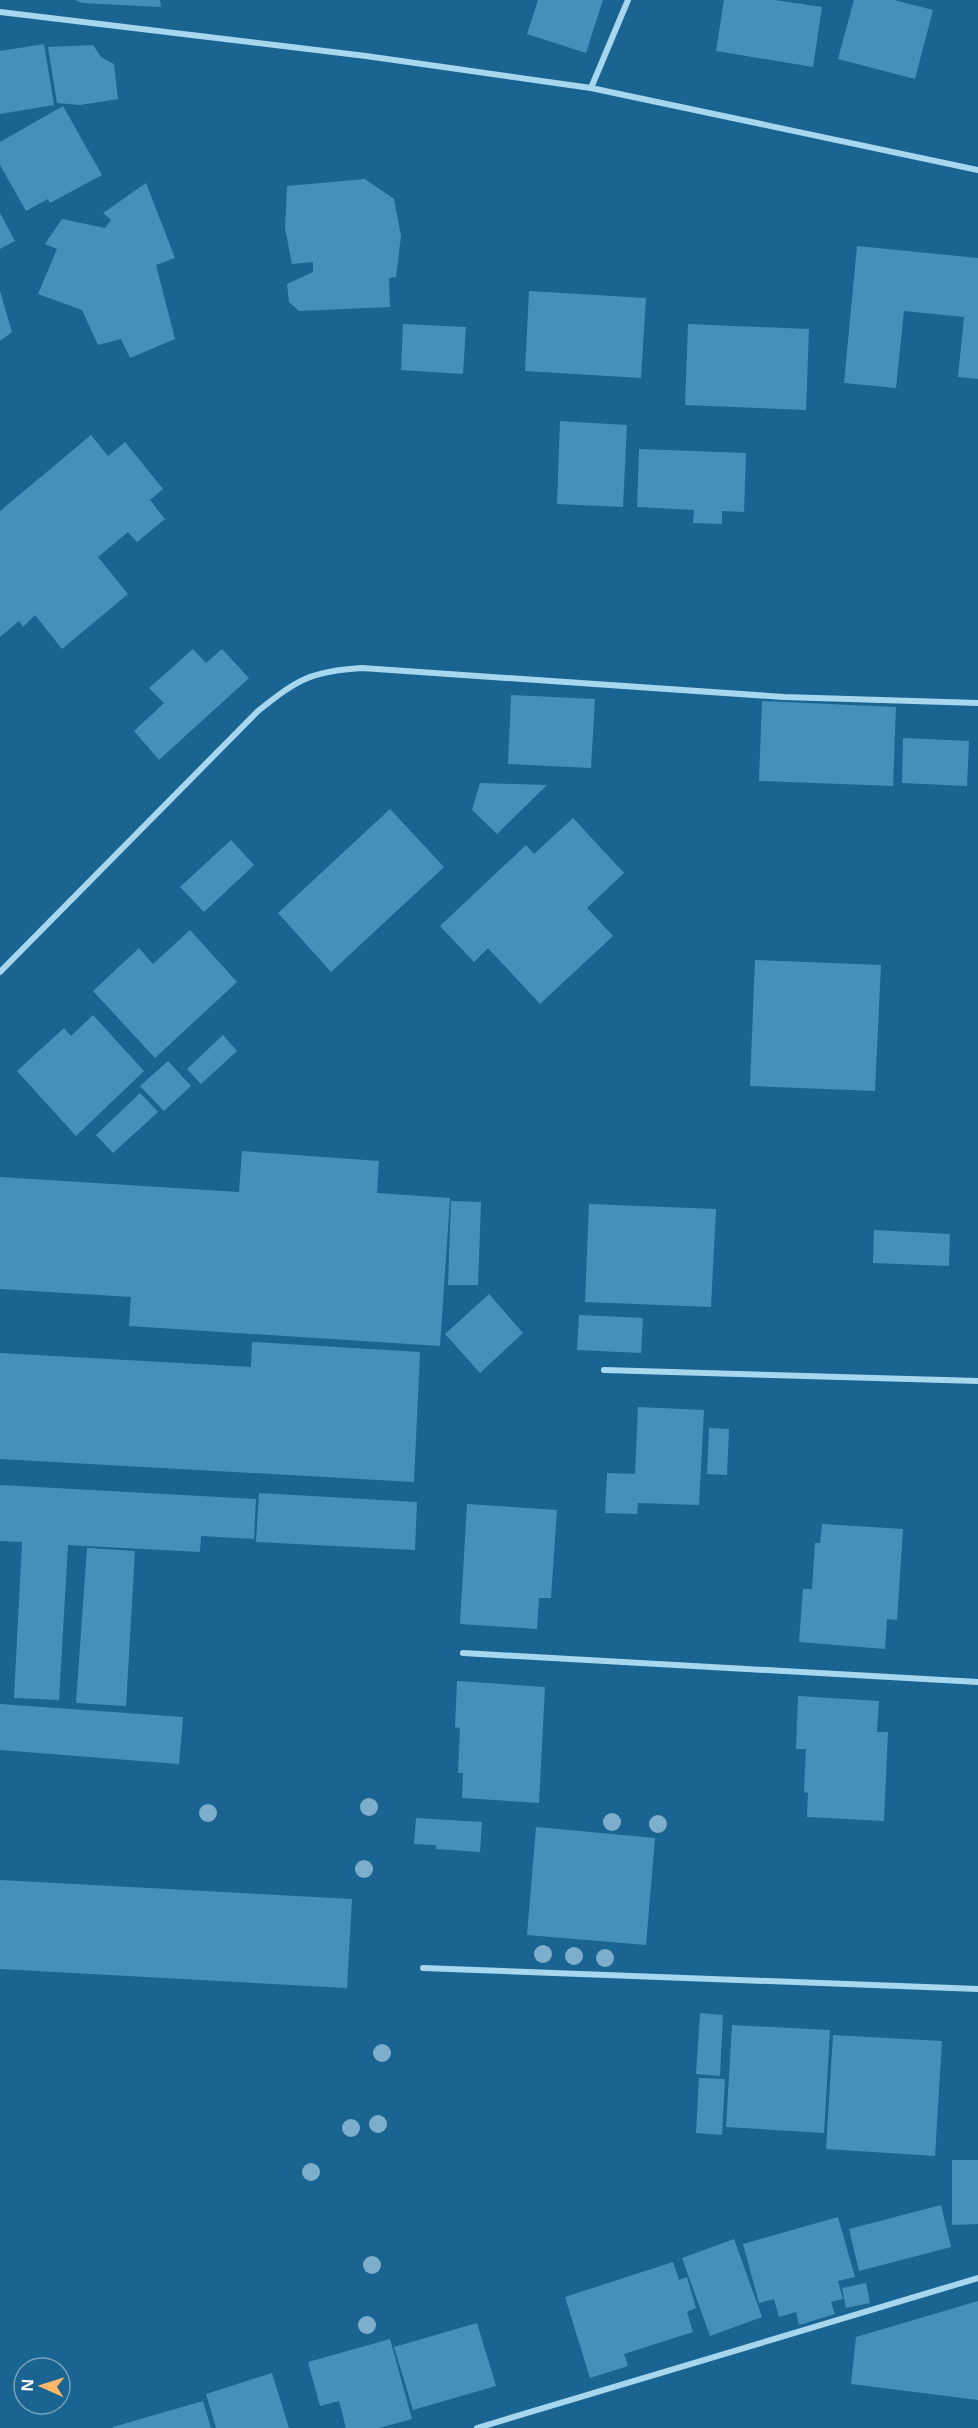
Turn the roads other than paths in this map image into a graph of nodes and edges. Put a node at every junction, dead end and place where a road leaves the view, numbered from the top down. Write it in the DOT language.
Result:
graph roads {
  1 [pos="628,0"];
  2 [pos="0,12"];
  3 [pos="591,88"];
  4 [pos="978,170"];
  5 [pos="978,703"];
  6 [pos="0,972"];
  7 [pos="604,1370"];
  8 [pos="978,1381"];
  9 [pos="463,1653"];
  10 [pos="978,1682"];
  11 [pos="423,1968"];
  12 [pos="978,1989"];
  13 [pos="978,2278"];
  14 [pos="477,2428"];
  1 -- 3 [label="street"];
  2 -- 3 [label="street"];
  3 -- 4 [label="street"];
  5 -- 6 [label="street"];
  7 -- 8 [label="street"];
  9 -- 10 [label="street"];
  11 -- 12 [label="street"];
  13 -- 14 [label="street"];
}
